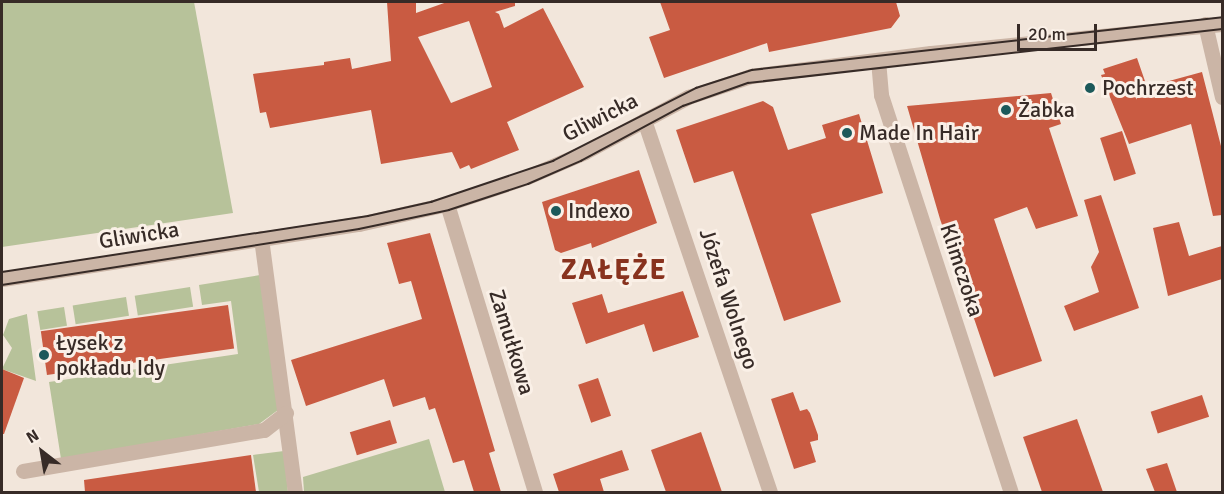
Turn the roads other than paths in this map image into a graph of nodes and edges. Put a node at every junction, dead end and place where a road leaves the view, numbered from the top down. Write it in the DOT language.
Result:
graph roads {
  1 [pos="1204,24"];
  2 [pos="1222,24"];
  3 [pos="878,60"];
  4 [pos="1222,97"];
  5 [pos="644,120"];
  6 [pos="447,204"];
  7 [pos="261,238"];
  8 [pos="2,279"];
  9 [pos="286,413"];
  10 [pos="23,471"];
  11 [pos="295,492"];
  12 [pos="535,492"];
  13 [pos="770,492"];
  14 [pos="1011,492"];
  1 -- 2 [label="street, Gliwicka"];
  1 -- 3 [label="street, Gliwicka"];
  1 -- 4 [label="street"];
  3 -- 5 [label="street, Gliwicka"];
  3 -- 14 [label="street, Klimczoka"];
  5 -- 6 [label="street, Gliwicka"];
  5 -- 13 [label="street, Józefa Wolnego"];
  6 -- 7 [label="street, Gliwicka"];
  6 -- 12 [label="street, Zamułkowa"];
  7 -- 8 [label="street, Gliwicka"];
  7 -- 9 [label="street"];
  9 -- 10 [label="street"];
  9 -- 11 [label="street"];
}
